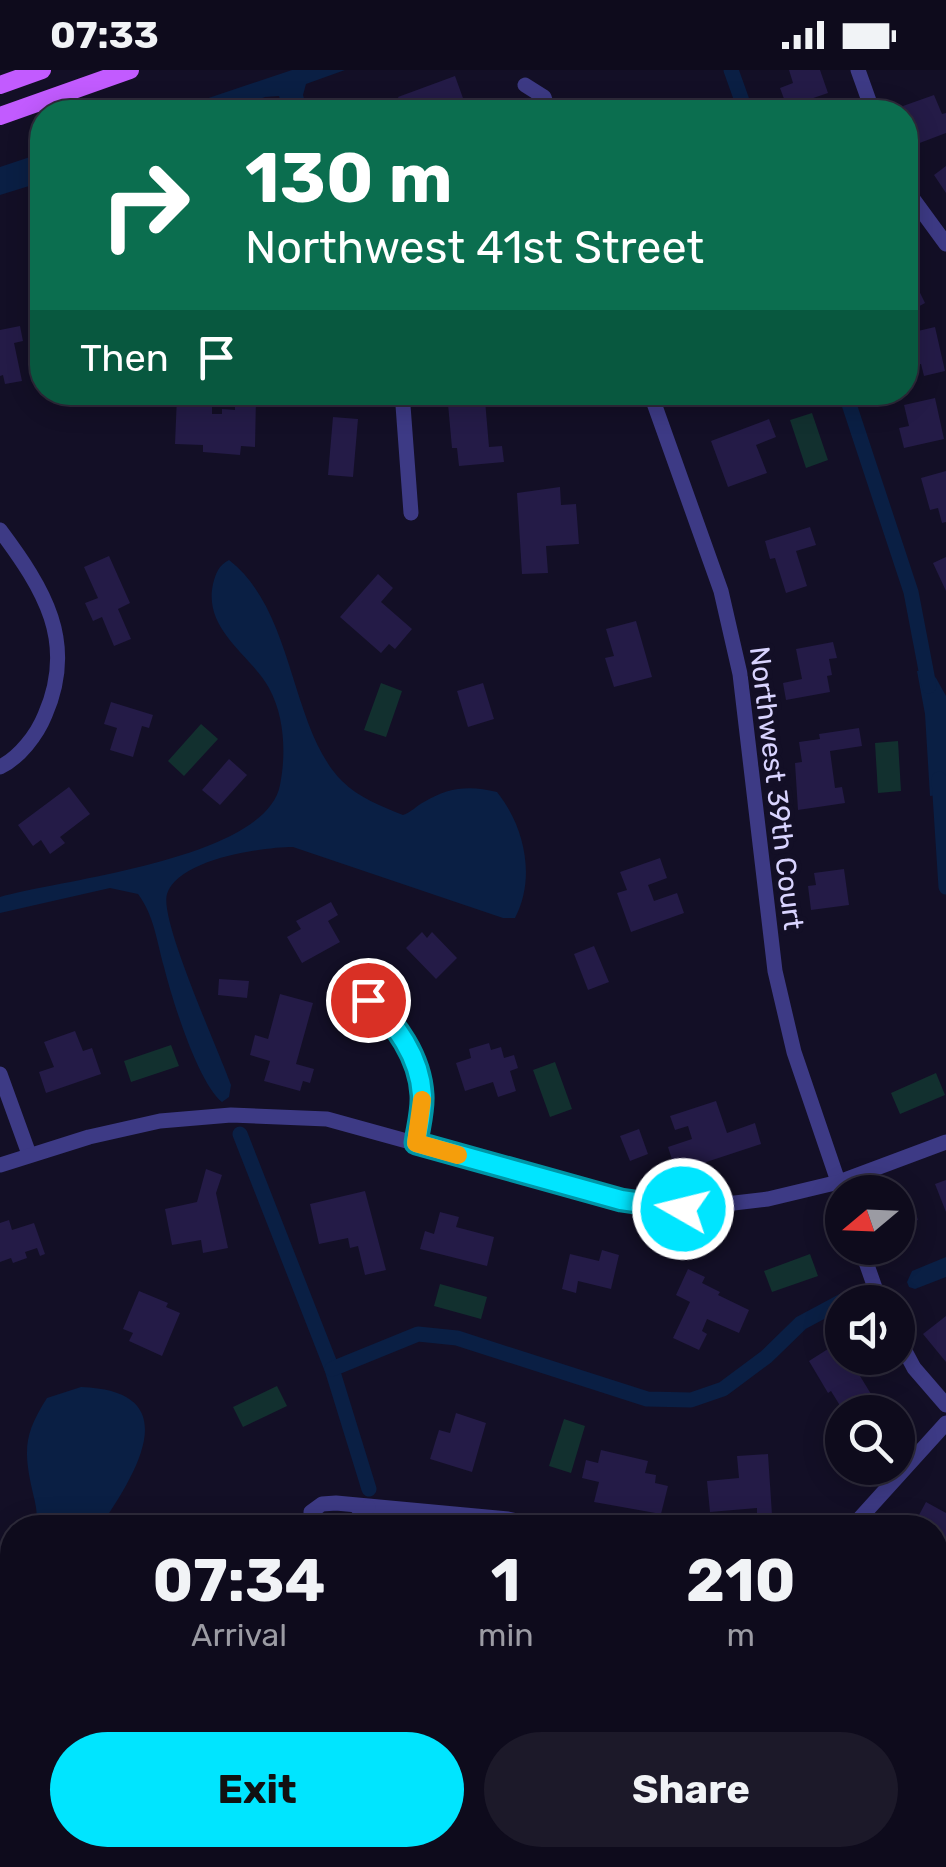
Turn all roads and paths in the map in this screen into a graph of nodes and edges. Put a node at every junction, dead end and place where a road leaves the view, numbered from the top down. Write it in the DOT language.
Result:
graph roads {
  1 [pos="42,70"];
  2 [pos="130,70"];
  3 [pos="858,70"];
  4 [pos="0,85"];
  5 [pos="524,85"];
  6 [pos="45,100"];
  7 [pos="546,100"];
  8 [pos="869,100"];
  9 [pos="30,105"];
  10 [pos="0,116"];
  11 [pos="918,206"];
  12 [pos="946,244"];
  13 [pos="403,405"];
  14 [pos="655,405"];
  15 [pos="411,514"];
  16 [pos="0,530"];
  17 [pos="0,767"];
  18 [pos="368,1000"];
  19 [pos="0,1074"];
  20 [pos="946,1142"];
  21 [pos="416,1143"];
  22 [pos="29,1154"];
  23 [pos="0,1165"];
  24 [pos="836,1175"];
  25 [pos="868,1175"];
  26 [pos="825,1190"];
  27 [pos="915,1369"];
  28 [pos="946,1405"];
  29 [pos="946,1423"];
  30 [pos="368,1508"];
  31 [pos="311,1515"];
  32 [pos="361,1515"];
  33 [pos="457,1515"];
  34 [pos="863,1515"];
  35 [pos="342,1867"];
  36 [pos="356,1867"];
  1 -- 4 [label="main road"];
  2 -- 6 [label="main road"];
  3 -- 8 [label="street"];
  5 -- 7 [label="street"];
  9 -- 10 [label="main road"];
  11 -- 12 [label="street"];
  13 -- 15 [label="street"];
  14 -- 24 [label="street, Northwest 39th Court"];
  16 -- 17 [label="street"];
  18 -- 21 [label="street"];
  19 -- 22 [label="street"];
  20 -- 25 [label="street"];
  21 -- 22 [label="street"];
  21 -- 26 [label="street"];
  22 -- 23 [label="street"];
  27 -- 28 [label="street"];
  29 -- 34 [label="street"];
  30 -- 31 [label="street"];
  30 -- 32 [label="street"];
  30 -- 33 [label="street"];
  35 -- 36 [label="street"];
}
